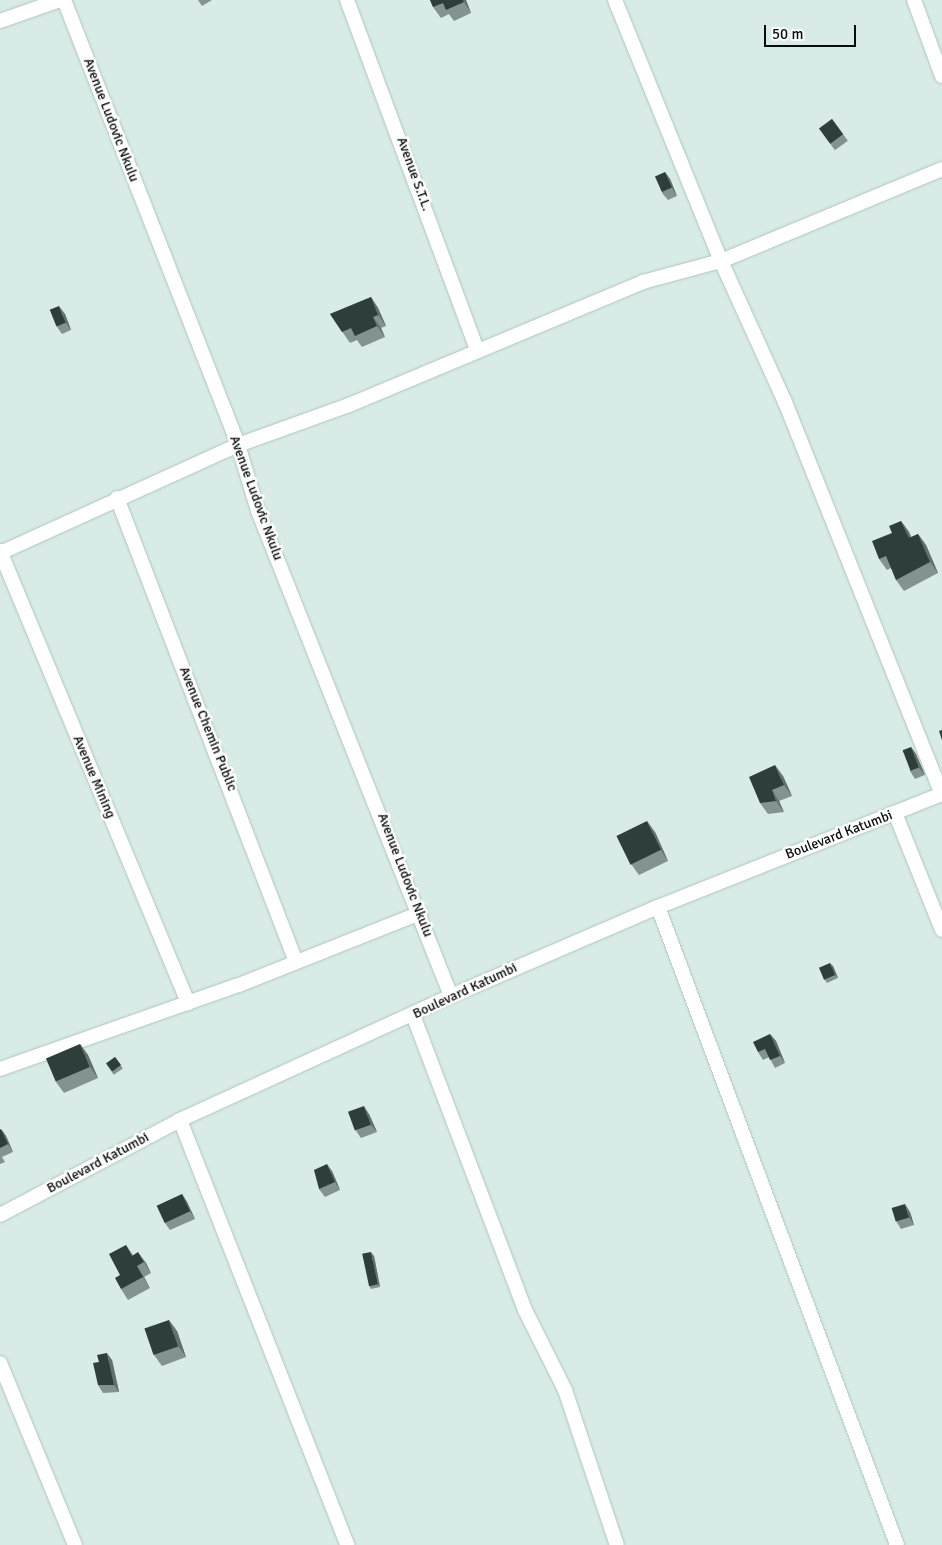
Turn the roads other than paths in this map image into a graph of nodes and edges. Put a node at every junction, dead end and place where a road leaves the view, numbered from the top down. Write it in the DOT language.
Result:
graph roads {
  1 [pos="60,0"];
  2 [pos="64,0"];
  3 [pos="347,0"];
  4 [pos="615,0"];
  5 [pos="914,0"];
  6 [pos="0,21"];
  7 [pos="942,76"];
  8 [pos="942,169"];
  9 [pos="722,261"];
  10 [pos="477,350"];
  11 [pos="238,445"];
  12 [pos="116,498"];
  13 [pos="0,552"];
  14 [pos="942,794"];
  15 [pos="895,813"];
  16 [pos="658,907"];
  17 [pos="420,913"];
  18 [pos="942,930"];
  19 [pos="296,961"];
  20 [pos="451,996"];
  21 [pos="188,1003"];
  22 [pos="413,1015"];
  23 [pos="0,1069"];
  24 [pos="180,1120"];
  25 [pos="0,1215"];
  26 [pos="0,1363"];
  27 [pos="75,1545"];
  28 [pos="347,1545"];
  29 [pos="617,1545"];
  30 [pos="897,1545"];
  1 -- 6 [label="street"];
  2 -- 11 [label="street, Avenue Ludovic Nkulu"];
  3 -- 10 [label="street, Avenue S.T.L."];
  4 -- 9 [label="street"];
  5 -- 7 [label="street"];
  8 -- 9 [label="street"];
  9 -- 10 [label="street"];
  9 -- 14 [label="street"];
  10 -- 11 [label="street"];
  11 -- 12 [label="street"];
  11 -- 17 [label="street, Avenue Ludovic Nkulu"];
  12 -- 13 [label="street"];
  12 -- 19 [label="street, Avenue Chemin Public"];
  13 -- 21 [label="street, Avenue Mining"];
  14 -- 15 [label="street, Boulevard Katumbi"];
  15 -- 16 [label="street, Boulevard Katumbi"];
  15 -- 18 [label="street"];
  16 -- 20 [label="street, Boulevard Katumbi"];
  16 -- 30 [label="street"];
  17 -- 19 [label="street"];
  17 -- 20 [label="street, Avenue Ludovic Nkulu"];
  19 -- 21 [label="street"];
  20 -- 22 [label="street, Boulevard Katumbi"];
  21 -- 23 [label="street"];
  22 -- 24 [label="street, Boulevard Katumbi"];
  22 -- 29 [label="street"];
  24 -- 25 [label="street, Boulevard Katumbi"];
  24 -- 28 [label="street"];
  26 -- 27 [label="street"];
}
